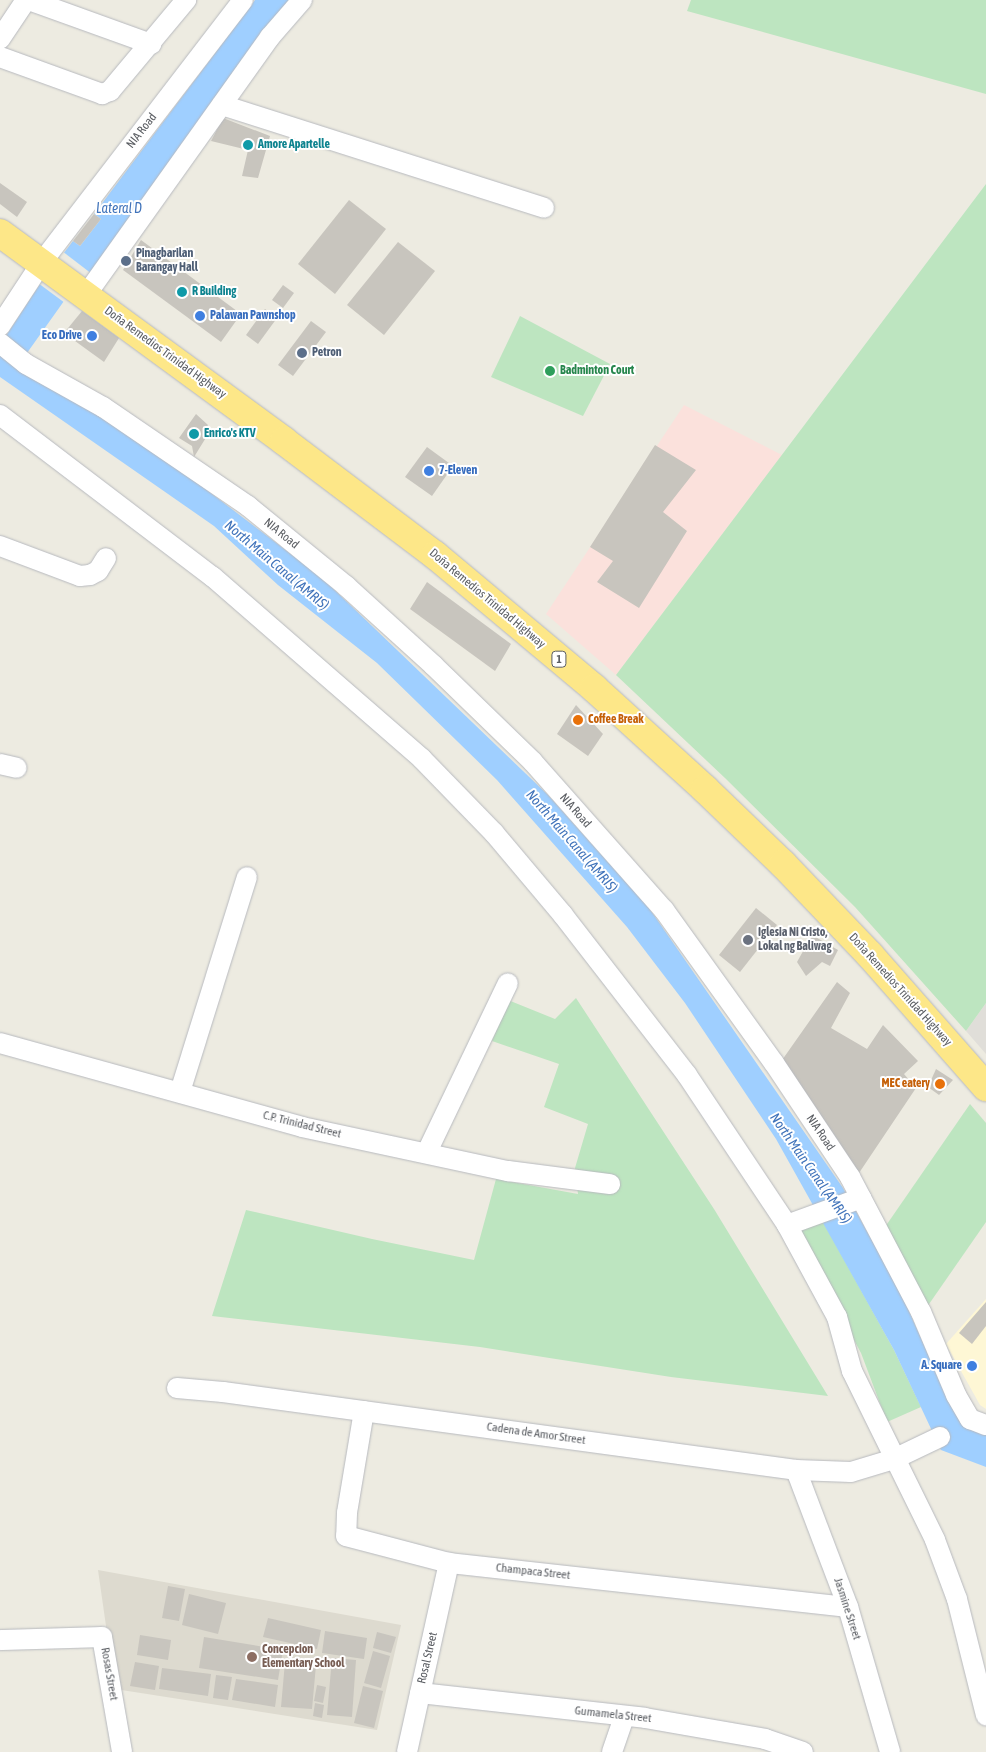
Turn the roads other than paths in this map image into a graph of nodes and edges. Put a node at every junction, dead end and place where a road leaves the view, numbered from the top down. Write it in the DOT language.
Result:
graph roads {
  1 [pos="28,0"];
  2 [pos="186,0"];
  3 [pos="243,0"];
  4 [pos="302,0"];
  5 [pos="0,39"];
  6 [pos="151,44"];
  7 [pos="0,57"];
  8 [pos="222,105"];
  9 [pos="544,208"];
  10 [pos="0,232"];
  11 [pos="46,265"];
  12 [pos="83,292"];
  13 [pos="0,326"];
  14 [pos="0,343"];
  15 [pos="0,415"];
  16 [pos="0,546"];
  17 [pos="106,558"];
  18 [pos="248,876"];
  19 [pos="508,983"];
  20 [pos="0,1043"];
  21 [pos="986,1087"];
  22 [pos="180,1092"];
  23 [pos="427,1152"];
  24 [pos="610,1184"];
  25 [pos="856,1200"];
  26 [pos="786,1225"];
  27 [pos="177,1388"];
  28 [pos="364,1411"];
  29 [pos="986,1425"];
  30 [pos="940,1437"];
  31 [pos="894,1459"];
  32 [pos="796,1470"];
  33 [pos="449,1563"];
  34 [pos="848,1607"];
  35 [pos="0,1640"];
  36 [pos="420,1693"];
  37 [pos="986,1715"];
  38 [pos="624,1717"];
  39 [pos="125,1752"];
  40 [pos="407,1752"];
  41 [pos="612,1752"];
  42 [pos="803,1752"];
  43 [pos="890,1752"];
  1 -- 5 [label="street"];
  1 -- 6 [label="street"];
  2 -- 6 [label="street"];
  3 -- 11 [label="street, NIA Road"];
  4 -- 8 [label="street"];
  6 -- 7 [label="street"];
  8 -- 9 [label="street"];
  8 -- 12 [label="street"];
  10 -- 11 [label="highway, Doña Remedios Trinidad Highway / 1"];
  11 -- 12 [label="highway, Doña Remedios Trinidad Highway / 1"];
  11 -- 13 [label="street, NIA Road"];
  12 -- 21 [label="highway, Doña Remedios Trinidad Highway / 1"];
  14 -- 25 [label="street, NIA Road"];
  15 -- 26 [label="street"];
  16 -- 17 [label="street"];
  18 -- 22 [label="street"];
  19 -- 23 [label="street"];
  20 -- 22 [label="street, C.P. Trinidad Street"];
  22 -- 23 [label="street, C.P. Trinidad Street"];
  23 -- 24 [label="street, C.P. Trinidad Street"];
  25 -- 26 [label="street"];
  25 -- 29 [label="street, NIA Road"];
  26 -- 31 [label="street"];
  27 -- 28 [label="street, Cadena de Amor Street"];
  28 -- 32 [label="street, Cadena de Amor Street"];
  28 -- 33 [label="street, Champaca Street"];
  30 -- 31 [label="street, Cadena de Amor Street"];
  31 -- 32 [label="street, Cadena de Amor Street"];
  31 -- 37 [label="street"];
  32 -- 34 [label="street, Jasmine Street"];
  33 -- 34 [label="street, Champaca Street"];
  33 -- 36 [label="street, Rosal Street"];
  34 -- 43 [label="street, Jasmine Street"];
  35 -- 39 [label="street, Rosas Street"];
  36 -- 38 [label="street, Gumamela Street"];
  36 -- 40 [label="street, Rosal Street"];
  38 -- 41 [label="street"];
  38 -- 42 [label="street, Gumamela Street"];
}
